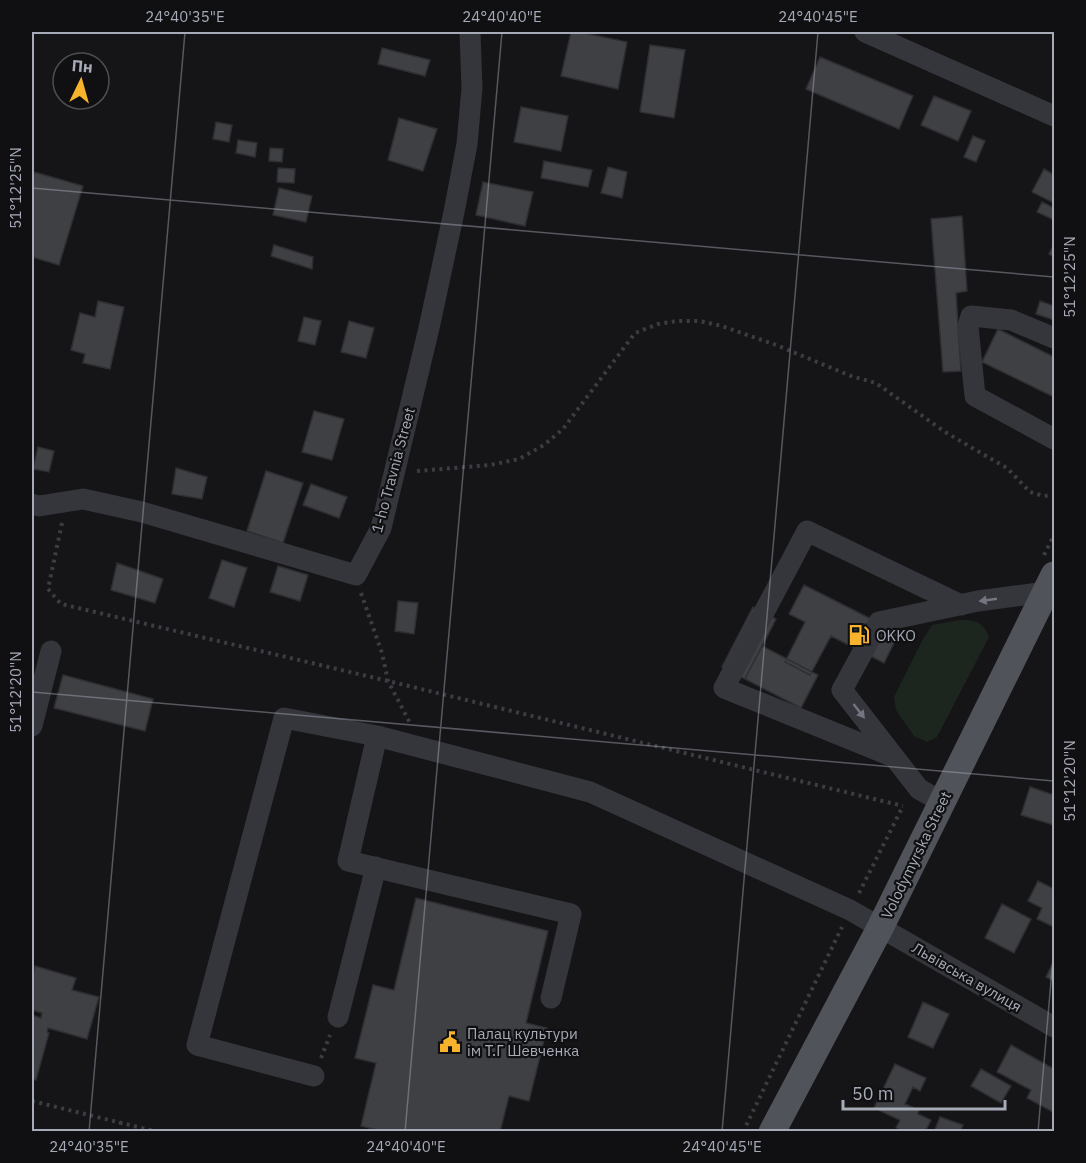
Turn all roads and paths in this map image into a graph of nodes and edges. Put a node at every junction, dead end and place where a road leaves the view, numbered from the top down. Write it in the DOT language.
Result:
graph roads {
  1 [pos="470,32"];
  2 [pos="865,32"];
  3 [pos="1054,116"];
  4 [pos="1054,338"];
  5 [pos="1054,439"];
  6 [pos="394,473"];
  7 [pos="1054,495"];
  8 [pos="35,505"];
  9 [pos="356,575"];
  10 [pos="1052,588"];
  11 [pos="962,605"];
  12 [pos="51,651"];
  13 [pos="388,681"];
  14 [pos="32,726"];
  15 [pos="377,736"];
  16 [pos="429,749"];
  17 [pos="894,757"];
  18 [pos="931,795"];
  19 [pos="903,806"];
  20 [pos="376,867"];
  21 [pos="850,910"];
  22 [pos="880,928"];
  23 [pos="551,998"];
  24 [pos="338,1017"];
  25 [pos="1054,1027"];
  26 [pos="314,1076"];
  27 [pos="32,1101"];
  28 [pos="121,1122"];
  29 [pos="119,1131"];
  30 [pos="158,1131"];
  31 [pos="743,1131"];
  32 [pos="772,1131"];
  1 -- 6 [label="street, 1-ho Travnia Street"];
  2 -- 3 [label="street"];
  4 -- 5 [label="street"];
  6 -- 7 [label="path"];
  6 -- 9 [label="street, 1-ho Travnia Street"];
  8 -- 9 [label="street"];
  8 -- 13 [label="path"];
  9 -- 13 [label="path"];
  10 -- 11 [label="street, one-way"];
  10 -- 18 [label="main road, Volodymyrska Street"];
  11 -- 17 [label="street, one-way"];
  11 -- 17 [label="street"];
  12 -- 14 [label="street"];
  13 -- 16 [label="path"];
  13 -- 19 [label="path"];
  15 -- 16 [label="street, Львівська вулиця"];
  15 -- 20 [label="street"];
  15 -- 26 [label="street, Львівська вулиця"];
  16 -- 21 [label="street, Львівська вулиця"];
  17 -- 18 [label="street"];
  18 -- 19 [label="path"];
  18 -- 22 [label="main road, Volodymyrska Street"];
  19 -- 21 [label="path"];
  20 -- 23 [label="street"];
  20 -- 24 [label="street"];
  21 -- 22 [label="street, Львівська вулиця"];
  21 -- 31 [label="path"];
  22 -- 25 [label="street, Львівська вулиця"];
  22 -- 32 [label="main road, Volodymyrska Street"];
  24 -- 26 [label="path"];
  27 -- 28 [label="path"];
  28 -- 29 [label="path"];
  28 -- 30 [label="path"];
}
